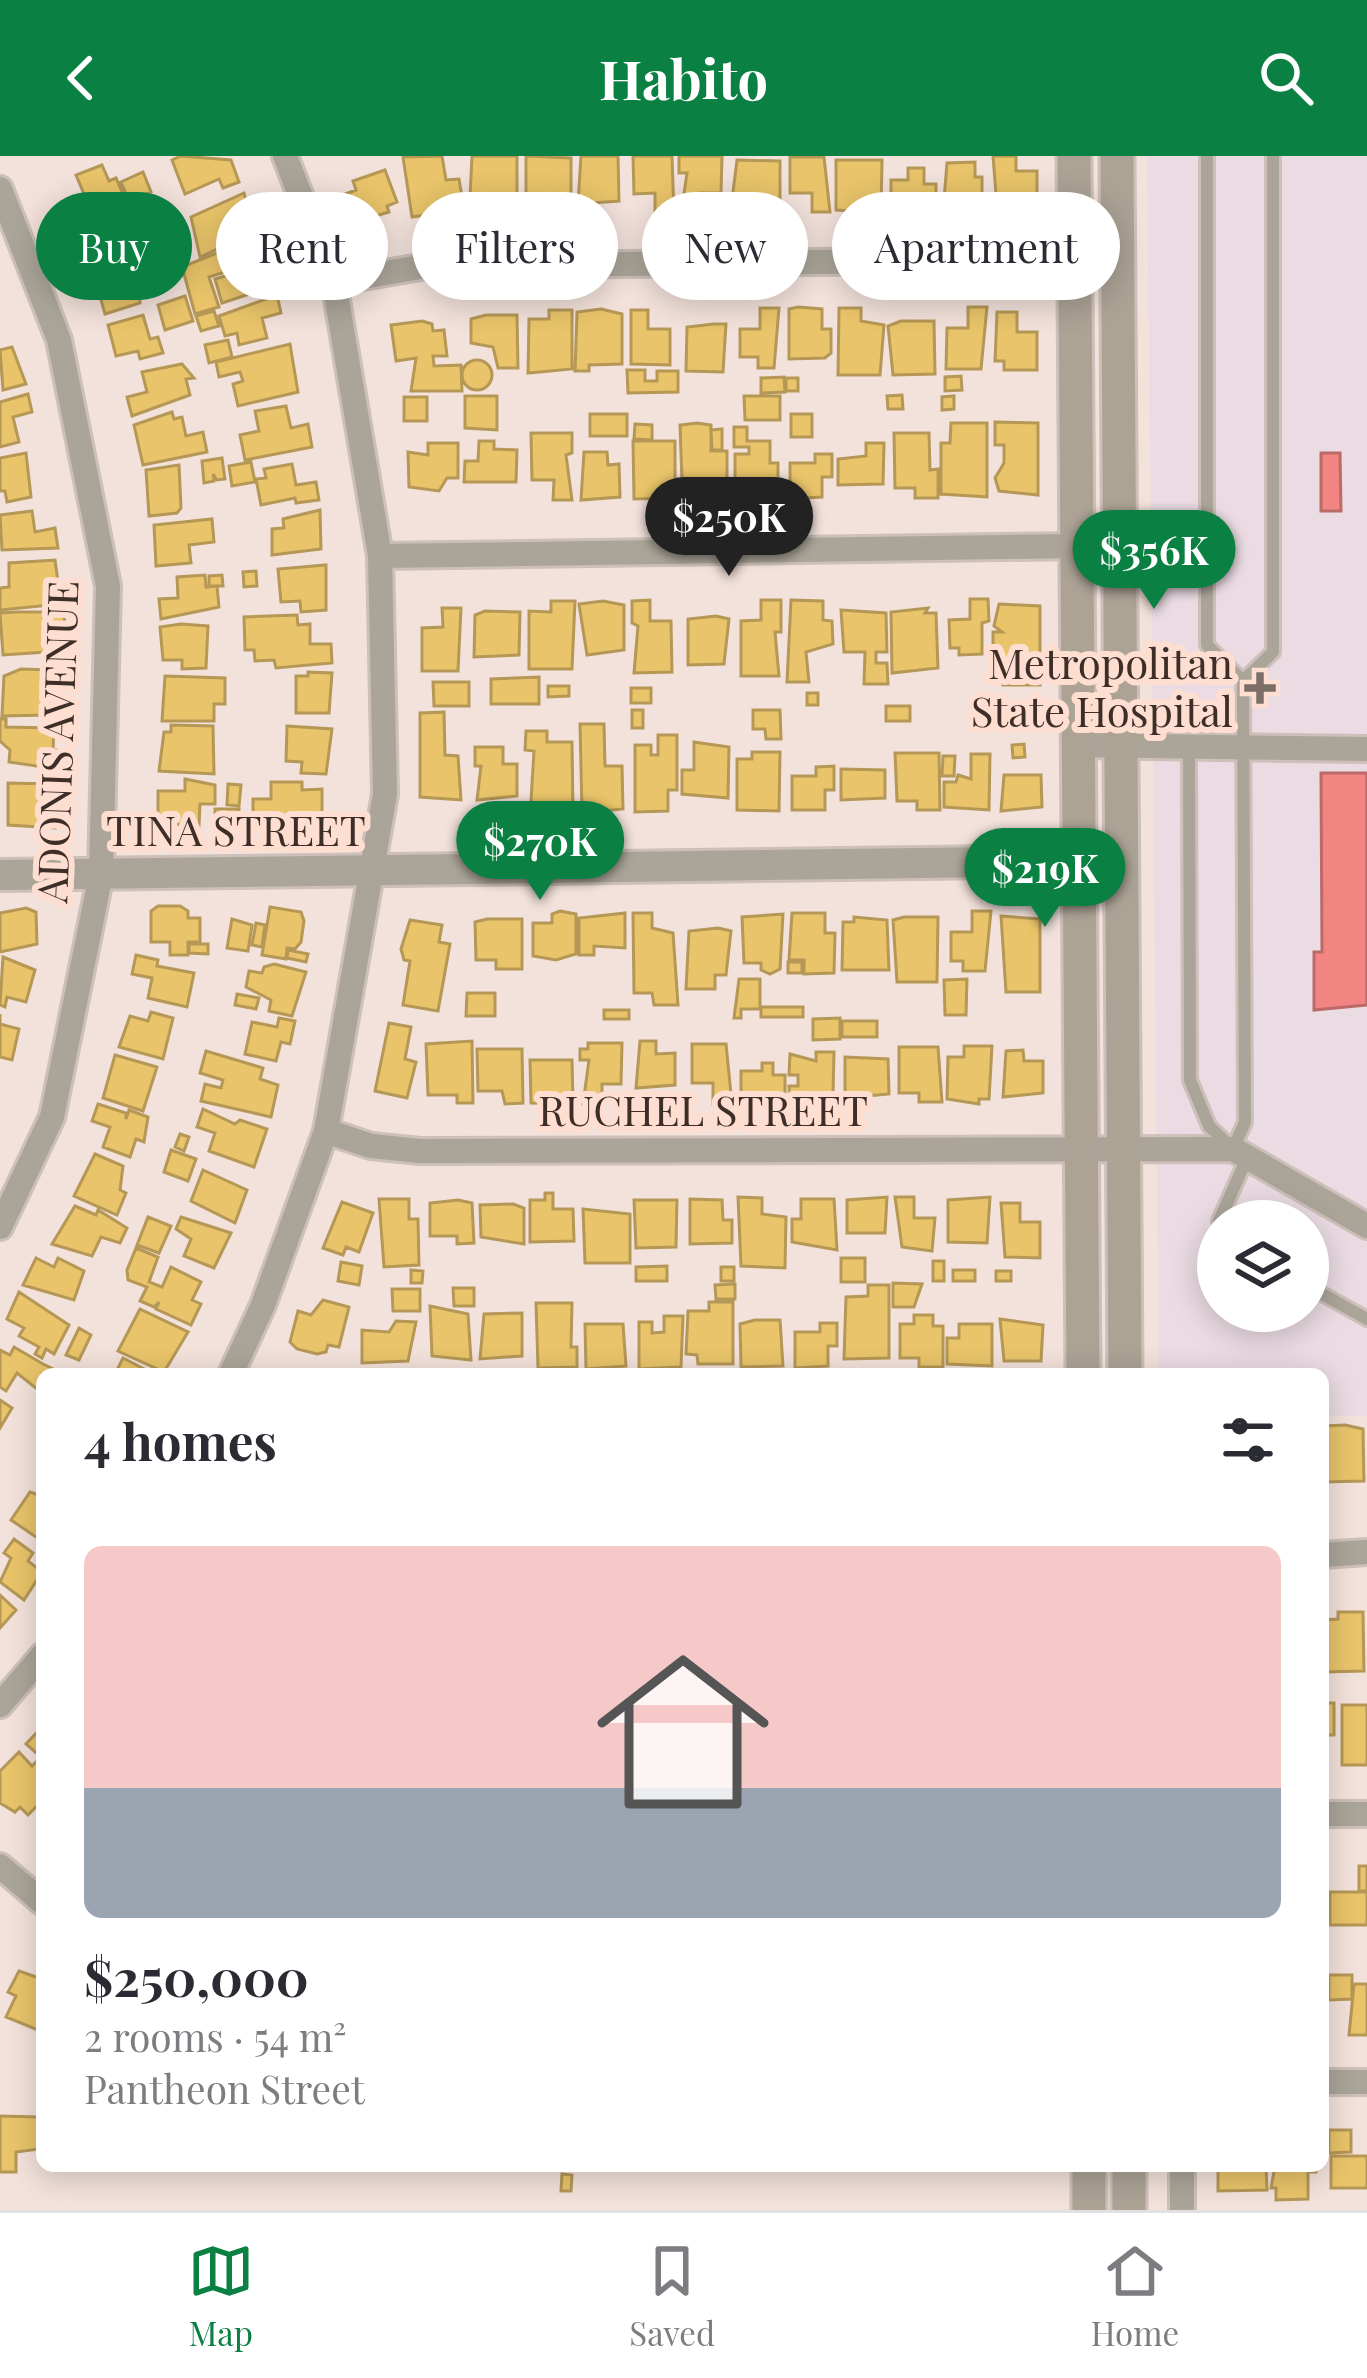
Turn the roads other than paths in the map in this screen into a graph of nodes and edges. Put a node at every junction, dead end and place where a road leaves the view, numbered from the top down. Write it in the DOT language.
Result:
graph roads {
  1 [pos="285,156"];
  2 [pos="1074,156"];
  3 [pos="1117,156"];
  4 [pos="1208,156"];
  5 [pos="1273,156"];
  6 [pos="0,189"];
  7 [pos="299,192"];
  8 [pos="1075,192"];
  9 [pos="1117,192"];
  10 [pos="832,262"];
  11 [pos="388,273"];
  12 [pos="337,300"];
  13 [pos="1076,300"];
  14 [pos="1118,300"];
  15 [pos="1077,546"];
  16 [pos="380,556"];
  17 [pos="1243,680"];
  18 [pos="1079,745"];
  19 [pos="1121,746"];
  20 [pos="1189,746"];
  21 [pos="1244,747"];
  22 [pos="1367,749"];
  23 [pos="1121,860"];
  24 [pos="1079,861"];
  25 [pos="375,873"];
  26 [pos="0,874"];
  27 [pos="101,874"];
  28 [pos="326,1131"];
  29 [pos="1125,1147"];
  30 [pos="1082,1148"];
  31 [pos="1240,1153"];
  32 [pos="1226,1200"];
  33 [pos="1367,1226"];
  34 [pos="0,1227"];
  35 [pos="1329,1298"];
  36 [pos="1367,1319"];
  37 [pos="234,1368"];
  38 [pos="1083,1368"];
  39 [pos="1125,1368"];
  40 [pos="1367,1552"];
  41 [pos="1329,1555"];
  42 [pos="36,1663"];
  43 [pos="0,1705"];
  44 [pos="1329,1814"];
  45 [pos="1367,1814"];
  46 [pos="0,1866"];
  47 [pos="36,1897"];
  48 [pos="1329,2082"];
  49 [pos="1367,2082"];
  50 [pos="1089,2172"];
  51 [pos="1129,2172"];
  52 [pos="1181,2172"];
  53 [pos="1089,2210"];
  54 [pos="1129,2210"];
  55 [pos="1182,2210"];
  1 -- 7 [label="street"];
  2 -- 8 [label="main road"];
  3 -- 9 [label="main road"];
  4 -- 17 [label="lane"];
  5 -- 17 [label="lane"];
  6 -- 27 [label="street, ADONIS AVENUE"];
  10 -- 11 [label="street"];
  12 -- 16 [label="street"];
  13 -- 15 [label="main road"];
  14 -- 19 [label="main road"];
  15 -- 16 [label="street"];
  15 -- 18 [label="main road"];
  16 -- 25 [label="street"];
  17 -- 21 [label="lane"];
  18 -- 19 [label="street"];
  18 -- 24 [label="main road"];
  19 -- 20 [label="street"];
  19 -- 23 [label="main road"];
  20 -- 21 [label="street"];
  20 -- 31 [label="lane"];
  21 -- 22 [label="street"];
  21 -- 31 [label="lane"];
  23 -- 24 [label="street, TINA STREET"];
  23 -- 29 [label="main road"];
  24 -- 25 [label="street, TINA STREET"];
  24 -- 30 [label="main road"];
  25 -- 27 [label="street, TINA STREET"];
  25 -- 28 [label="street"];
  26 -- 27 [label="street, TINA STREET"];
  27 -- 34 [label="street, ADONIS AVENUE"];
  28 -- 30 [label="street, RUCHEL STREET"];
  28 -- 37 [label="street"];
  29 -- 30 [label="street, RUCHEL STREET"];
  29 -- 31 [label="street, RUCHEL STREET"];
  29 -- 39 [label="main road"];
  30 -- 38 [label="main road"];
  31 -- 32 [label="lane"];
  31 -- 33 [label="street"];
  35 -- 36 [label="lane"];
  40 -- 41 [label="street"];
  42 -- 43 [label="street"];
  44 -- 45 [label="street"];
  46 -- 47 [label="street"];
  48 -- 49 [label="street"];
  50 -- 53 [label="main road"];
  51 -- 54 [label="main road"];
  52 -- 55 [label="street"];
}
